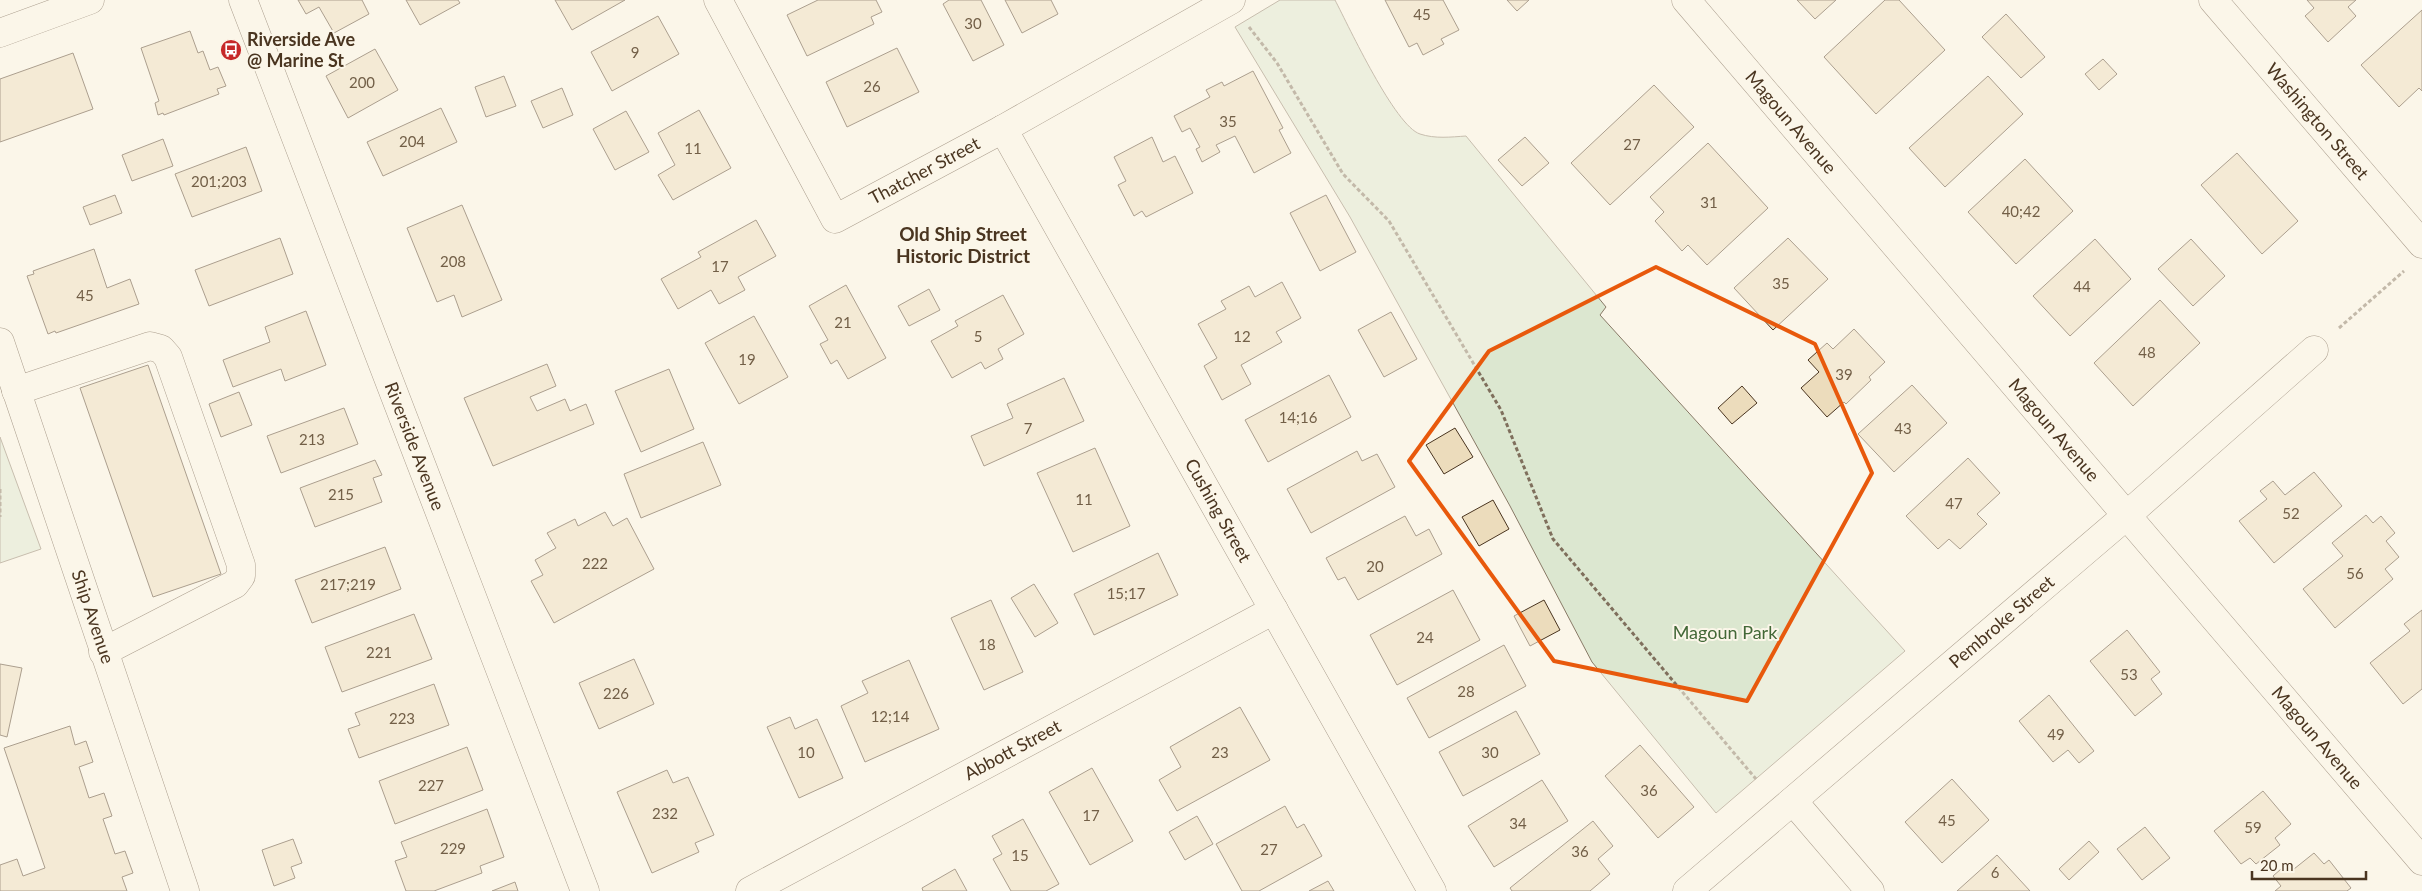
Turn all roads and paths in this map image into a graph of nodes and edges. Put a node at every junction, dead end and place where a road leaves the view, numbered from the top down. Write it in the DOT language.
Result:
graph roads {
  1 [pos="90,0"];
  2 [pos="243,0"];
  3 [pos="718,0"];
  4 [pos="1231,0"];
  5 [pos="1686,0"];
  6 [pos="2213,0"];
  7 [pos="1249,26"];
  8 [pos="0,33"];
  9 [pos="1003,129"];
  10 [pos="2419,234"];
  11 [pos="2409,268"];
  12 [pos="0,342"];
  13 [pos="2314,350"];
  14 [pos="16,391"];
  15 [pos="0,489"];
  16 [pos="2126,516"];
  17 [pos="0,518"];
  18 [pos="1274,610"];
  19 [pos="103,652"];
  20 [pos="1756,779"];
  21 [pos="1793,801"];
  22 [pos="2422,861"];
  23 [pos="185,891"];
  24 [pos="585,891"];
  25 [pos="750,891"];
  26 [pos="1432,891"];
  27 [pos="1687,891"];
  28 [pos="1870,891"];
  1 -- 8 [label="street"];
  2 -- 24 [label="street, Riverside Avenue"];
  3 -- 9 [label="street, Thatcher Street"];
  4 -- 9 [label="street, Thatcher Street"];
  5 -- 16 [label="street, Magoun Avenue"];
  6 -- 10 [label="street, Washington Street"];
  7 -- 20 [label="path"];
  9 -- 18 [label="street, Cushing Street"];
  11 -- 13 [label="path"];
  12 -- 14 [label="street, Ship Avenue"];
  13 -- 16 [label="street, Pembroke Street"];
  14 -- 19 [label="street, Ship Avenue"];
  14 -- 19 [label="street"];
  15 -- 17 [label="path"];
  16 -- 21 [label="street, Pembroke Street"];
  16 -- 22 [label="street, Magoun Avenue"];
  18 -- 25 [label="street, Abbott Street"];
  18 -- 26 [label="street, Cushing Street"];
  19 -- 23 [label="street, Ship Avenue"];
  21 -- 27 [label="street, Pembroke Street"];
  21 -- 28 [label="street"];
}
